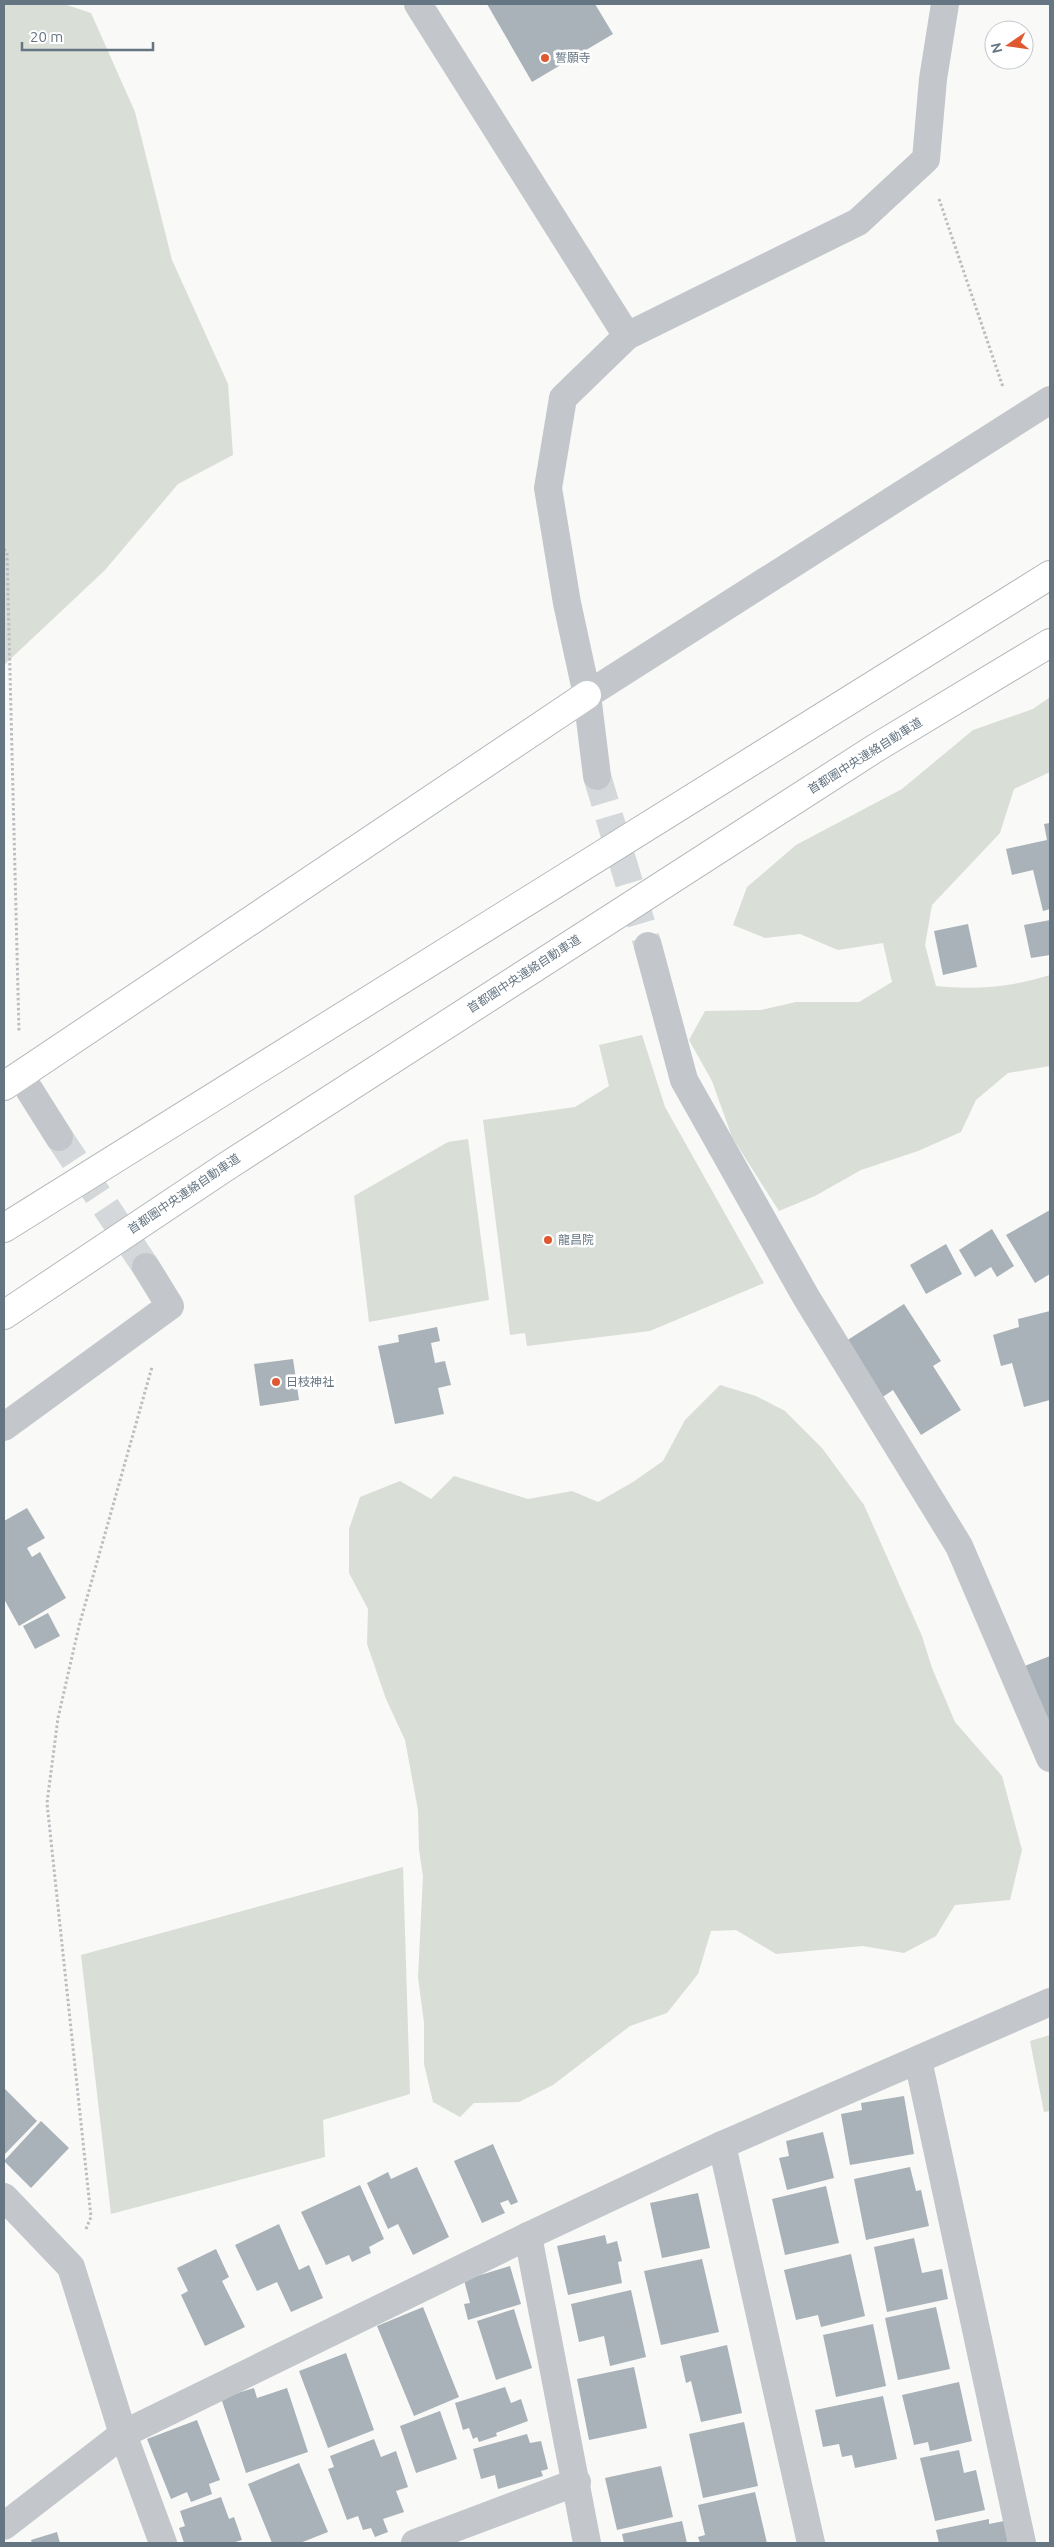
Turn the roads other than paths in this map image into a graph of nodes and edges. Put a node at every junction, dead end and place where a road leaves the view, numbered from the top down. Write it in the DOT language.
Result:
graph roads {
  1 [pos="418,4"];
  2 [pos="945,4"];
  3 [pos="627,336"];
  4 [pos="1050,400"];
  5 [pos="1050,575"];
  6 [pos="1050,643"];
  7 [pos="587,695"];
  8 [pos="597,776"];
  9 [pos="648,946"];
  10 [pos="12,1080"];
  11 [pos="60,1137"];
  12 [pos="4,1228"];
  13 [pos="146,1267"];
  14 [pos="4,1315"];
  15 [pos="4,1427"];
  16 [pos="1050,1758"];
  17 [pos="1050,2002"];
  18 [pos="918,2060"];
  19 [pos="722,2145"];
  20 [pos="4,2197"];
  21 [pos="528,2236"];
  22 [pos="123,2434"];
  23 [pos="577,2482"];
  24 [pos="4,2526"];
  25 [pos="163,2543"];
  26 [pos="415,2543"];
  27 [pos="588,2543"];
  28 [pos="811,2543"];
  29 [pos="1022,2543"];
  1 -- 3 [label="street"];
  2 -- 3 [label="street"];
  3 -- 7 [label="street"];
  4 -- 7 [label="street"];
  5 -- 12 [label="main road"];
  6 -- 14 [label="main road, 首都圏中央連絡自動車道"];
  7 -- 8 [label="street"];
  7 -- 10 [label="main road"];
  9 -- 16 [label="street"];
  10 -- 11 [label="street"];
  13 -- 15 [label="street"];
  17 -- 18 [label="street"];
  18 -- 19 [label="street"];
  18 -- 29 [label="street"];
  19 -- 21 [label="street"];
  19 -- 28 [label="street"];
  20 -- 22 [label="street"];
  21 -- 22 [label="street"];
  21 -- 23 [label="street"];
  22 -- 24 [label="street"];
  22 -- 25 [label="street"];
  23 -- 26 [label="street"];
  23 -- 27 [label="street"];
}
